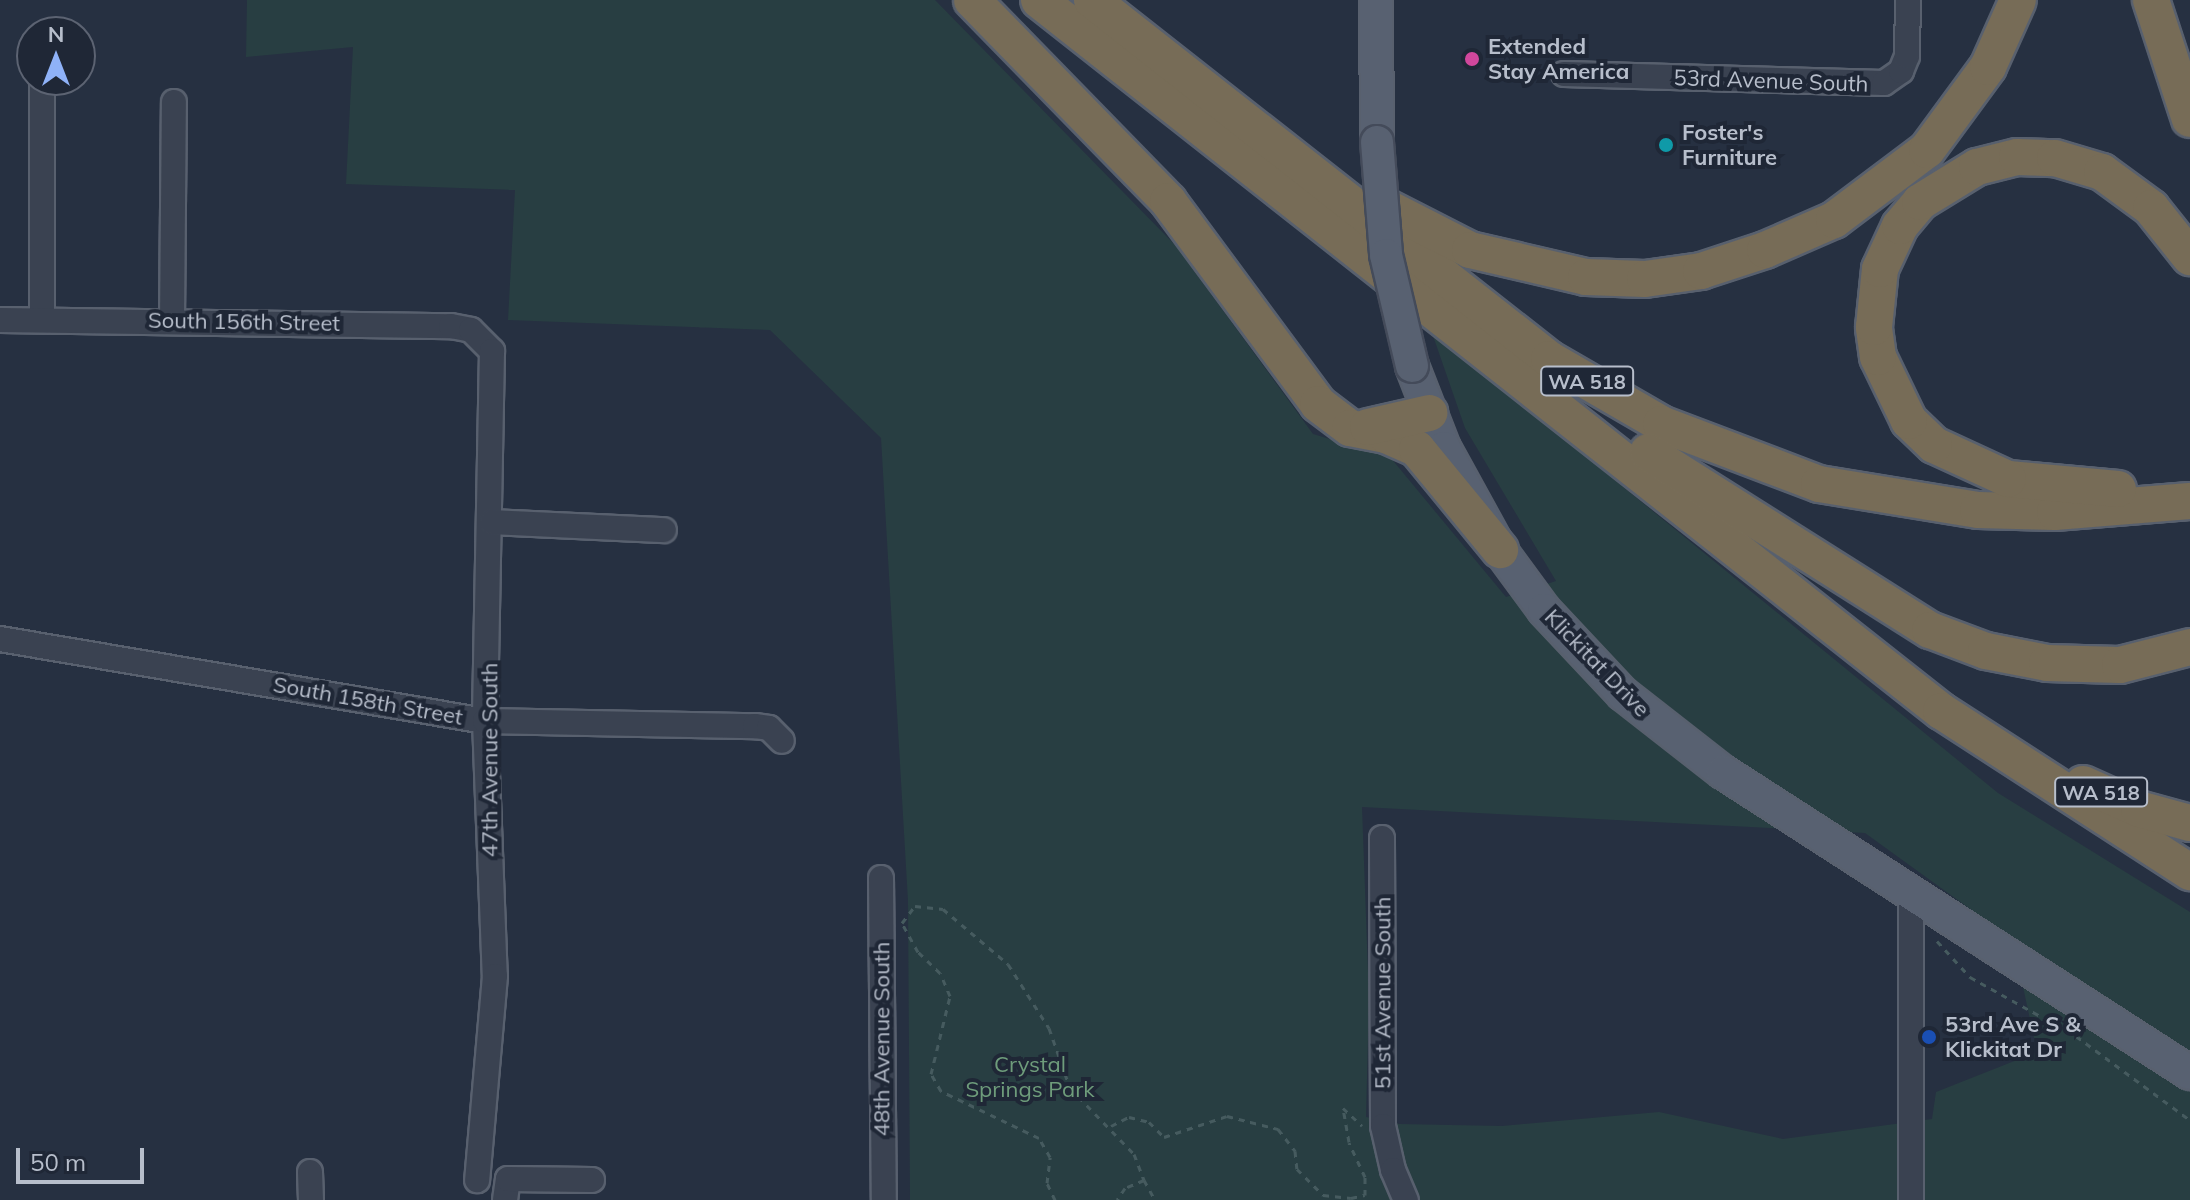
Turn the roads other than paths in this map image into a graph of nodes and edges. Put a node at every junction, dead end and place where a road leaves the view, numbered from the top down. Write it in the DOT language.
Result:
graph roads {
  1 [pos="972,0"];
  2 [pos="1039,0"];
  3 [pos="1092,0"];
  4 [pos="1099,0"];
  5 [pos="1376,0"];
  6 [pos="1908,0"];
  7 [pos="2018,0"];
  8 [pos="2156,14"];
  9 [pos="2190,61"];
  10 [pos="1564,74"];
  11 [pos="42,96"];
  12 [pos="174,102"];
  13 [pos="2190,119"];
  14 [pos="2190,257"];
  15 [pos="0,320"];
  16 [pos="42,320"];
  17 [pos="172,321"];
  18 [pos="1460,328"];
  19 [pos="485,341"];
  20 [pos="1429,413"];
  21 [pos="1350,428"];
  22 [pos="2188,501"];
  23 [pos="492,522"];
  24 [pos="664,530"];
  25 [pos="1500,550"];
  26 [pos="0,639"];
  27 [pos="2190,647"];
  28 [pos="1941,711"];
  29 [pos="485,721"];
  30 [pos="782,741"];
  31 [pos="2190,823"];
  32 [pos="1382,838"];
  33 [pos="2190,872"];
  34 [pos="881,878"];
  35 [pos="1911,893"];
  36 [pos="2190,1073"];
  37 [pos="310,1172"];
  38 [pos="477,1180"];
  39 [pos="592,1180"];
  40 [pos="311,1200"];
  41 [pos="505,1200"];
  42 [pos="884,1200"];
  43 [pos="1406,1200"];
  44 [pos="1911,1200"];
  1 -- 21 [label="highway"];
  2 -- 18 [label="highway, WA 518"];
  3 -- 22 [label="highway, WA 518"];
  4 -- 7 [label="highway"];
  5 -- 20 [label="main road, Klickitat Drive, bridge"];
  6 -- 10 [label="street, 53rd Avenue South"];
  8 -- 9 [label="highway"];
  8 -- 13 [label="highway"];
  11 -- 16 [label="street"];
  12 -- 17 [label="street"];
  14 -- 22 [label="highway"];
  15 -- 16 [label="street, South 156th Street"];
  16 -- 17 [label="street, South 156th Street"];
  17 -- 19 [label="street, South 156th Street"];
  18 -- 27 [label="highway"];
  18 -- 28 [label="highway, WA 518"];
  19 -- 23 [label="street, 47th Avenue South"];
  20 -- 21 [label="highway"];
  20 -- 25 [label="main road, Klickitat Drive"];
  21 -- 25 [label="highway"];
  23 -- 24 [label="street"];
  23 -- 29 [label="street, 47th Avenue South"];
  25 -- 35 [label="main road, Klickitat Drive"];
  26 -- 29 [label="street, South 158th Street"];
  28 -- 31 [label="highway, WA 518"];
  28 -- 33 [label="highway"];
  29 -- 30 [label="street, South 158th Street"];
  29 -- 38 [label="street, 47th Avenue South"];
  32 -- 43 [label="street, 51st Avenue South"];
  34 -- 42 [label="street, 48th Avenue South"];
  35 -- 36 [label="main road, Klickitat Drive"];
  35 -- 44 [label="street"];
  37 -- 40 [label="street"];
  39 -- 41 [label="street"];
}
